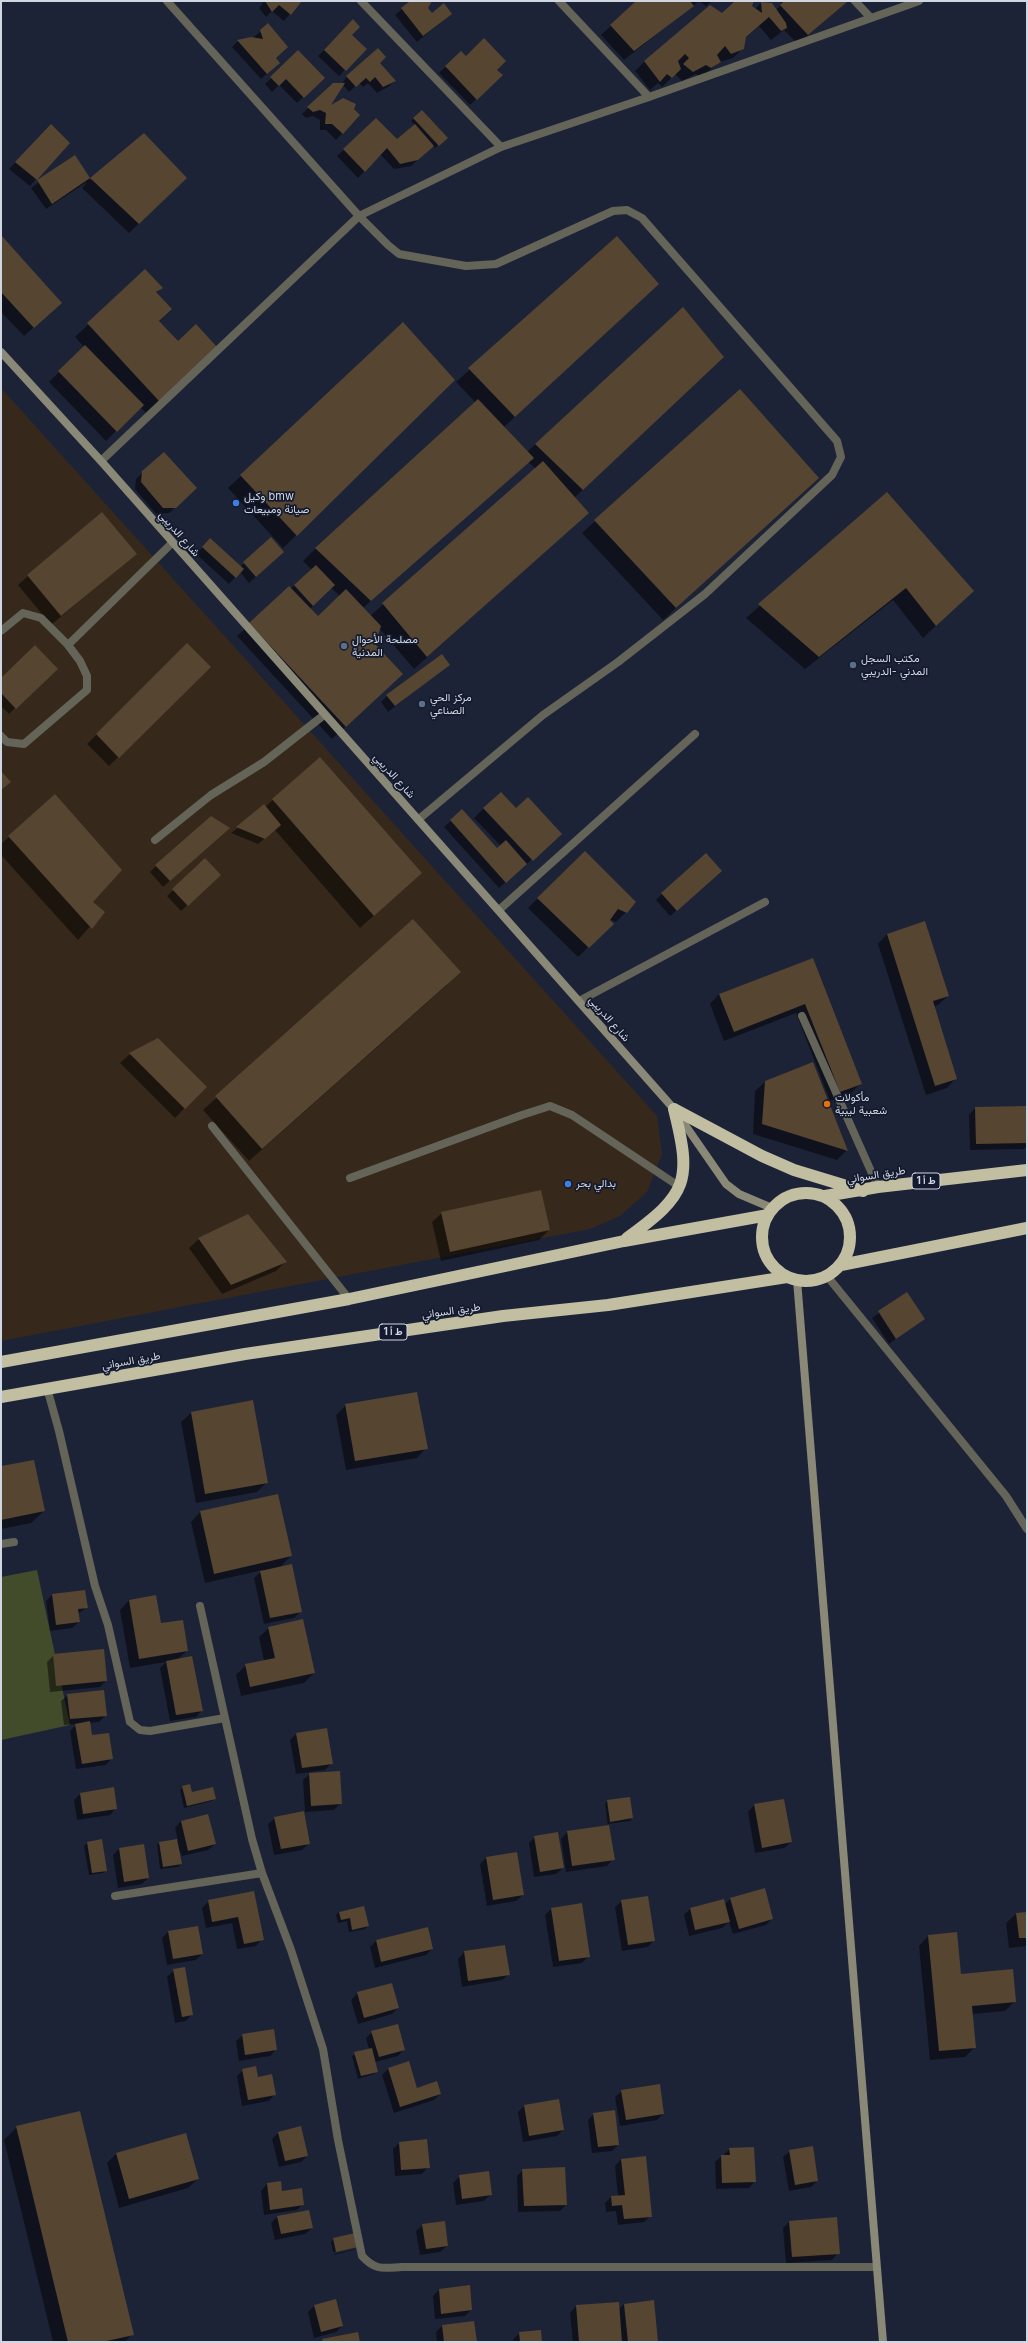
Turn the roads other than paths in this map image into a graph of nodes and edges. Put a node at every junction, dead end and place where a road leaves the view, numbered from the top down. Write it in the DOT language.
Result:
graph roads {
  1 [pos="167,1"];
  2 [pos="361,1"];
  3 [pos="855,1"];
  4 [pos="919,1"];
  5 [pos="564,3"];
  6 [pos="870,17"];
  7 [pos="649,97"];
  8 [pos="500,148"];
  9 [pos="359,216"];
  10 [pos="1,352"];
  11 [pos="101,461"];
  12 [pos="172,542"];
  13 [pos="1,631"];
  14 [pos="68,645"];
  15 [pos="324,715"];
  16 [pos="695,734"];
  17 [pos="1,736"];
  18 [pos="419,819"];
  19 [pos="155,840"];
  20 [pos="765,902"];
  21 [pos="499,910"];
  22 [pos="579,1001"];
  23 [pos="802,1016"];
  24 [pos="674,1109"];
  25 [pos="212,1126"];
  26 [pos="1027,1170"];
  27 [pos="350,1178"];
  28 [pos="680,1187"];
  29 [pos="878,1187"];
  30 [pos="863,1191"];
  31 [pos="825,1196"];
  32 [pos="770,1211"];
  33 [pos="1027,1228"];
  34 [pos="624,1241"];
  35 [pos="841,1265"];
  36 [pos="827,1276"];
  37 [pos="792,1278"];
  38 [pos="349,1299"];
  39 [pos="1,1362"];
  40 [pos="47,1388"];
  41 [pos="1,1397"];
  42 [pos="1027,1529"];
  43 [pos="14,1542"];
  44 [pos="1,1544"];
  45 [pos="200,1606"];
  46 [pos="225,1718"];
  47 [pos="262,1873"];
  48 [pos="115,1896"];
  49 [pos="876,2267"];
  50 [pos="882,2342"];
  1 -- 9 [label="street"];
  2 -- 8 [label="street"];
  3 -- 6 [label="street"];
  4 -- 6 [label="street"];
  5 -- 7 [label="street"];
  6 -- 7 [label="street"];
  7 -- 8 [label="street"];
  8 -- 9 [label="street"];
  9 -- 11 [label="street"];
  9 -- 18 [label="street"];
  10 -- 11 [label="street, شارع الدريبي"];
  11 -- 12 [label="street, شارع الدريبي"];
  12 -- 14 [label="street"];
  12 -- 15 [label="street, شارع الدريبي"];
  13 -- 14 [label="street"];
  14 -- 17 [label="street"];
  15 -- 18 [label="street, شارع الدريبي"];
  15 -- 19 [label="street"];
  16 -- 21 [label="street"];
  18 -- 21 [label="street, شارع الدريبي"];
  20 -- 22 [label="street"];
  21 -- 22 [label="street, شارع الدريبي"];
  22 -- 24 [label="street, شارع الدريبي"];
  23 -- 29 [label="street"];
  24 -- 28 [label="highway"];
  24 -- 30 [label="highway"];
  24 -- 32 [label="street, شارع الدريبي"];
  25 -- 38 [label="street"];
  26 -- 29 [label="highway, طريق السواني / ط أ 1"];
  27 -- 28 [label="street"];
  28 -- 34 [label="highway"];
  29 -- 30 [label="highway, طريق السواني / ط أ 1"];
  30 -- 31 [label="highway, طريق السواني / ط أ 1"];
  31 -- 32 [label="highway"];
  31 -- 35 [label="highway"];
  32 -- 34 [label="highway, طريق السواني"];
  32 -- 37 [label="highway"];
  33 -- 35 [label="highway"];
  34 -- 38 [label="highway, طريق السواني"];
  35 -- 36 [label="highway"];
  36 -- 37 [label="highway"];
  36 -- 42 [label="street"];
  37 -- 40 [label="highway, طريق السواني / ط أ 1"];
  37 -- 49 [label="street"];
  38 -- 39 [label="highway, طريق السواني"];
  40 -- 41 [label="highway, طريق السواني / ط أ 1"];
  40 -- 46 [label="street"];
  43 -- 44 [label="street"];
  45 -- 46 [label="street"];
  46 -- 47 [label="street"];
  47 -- 48 [label="street"];
  47 -- 49 [label="street"];
  49 -- 50 [label="street"];
}
